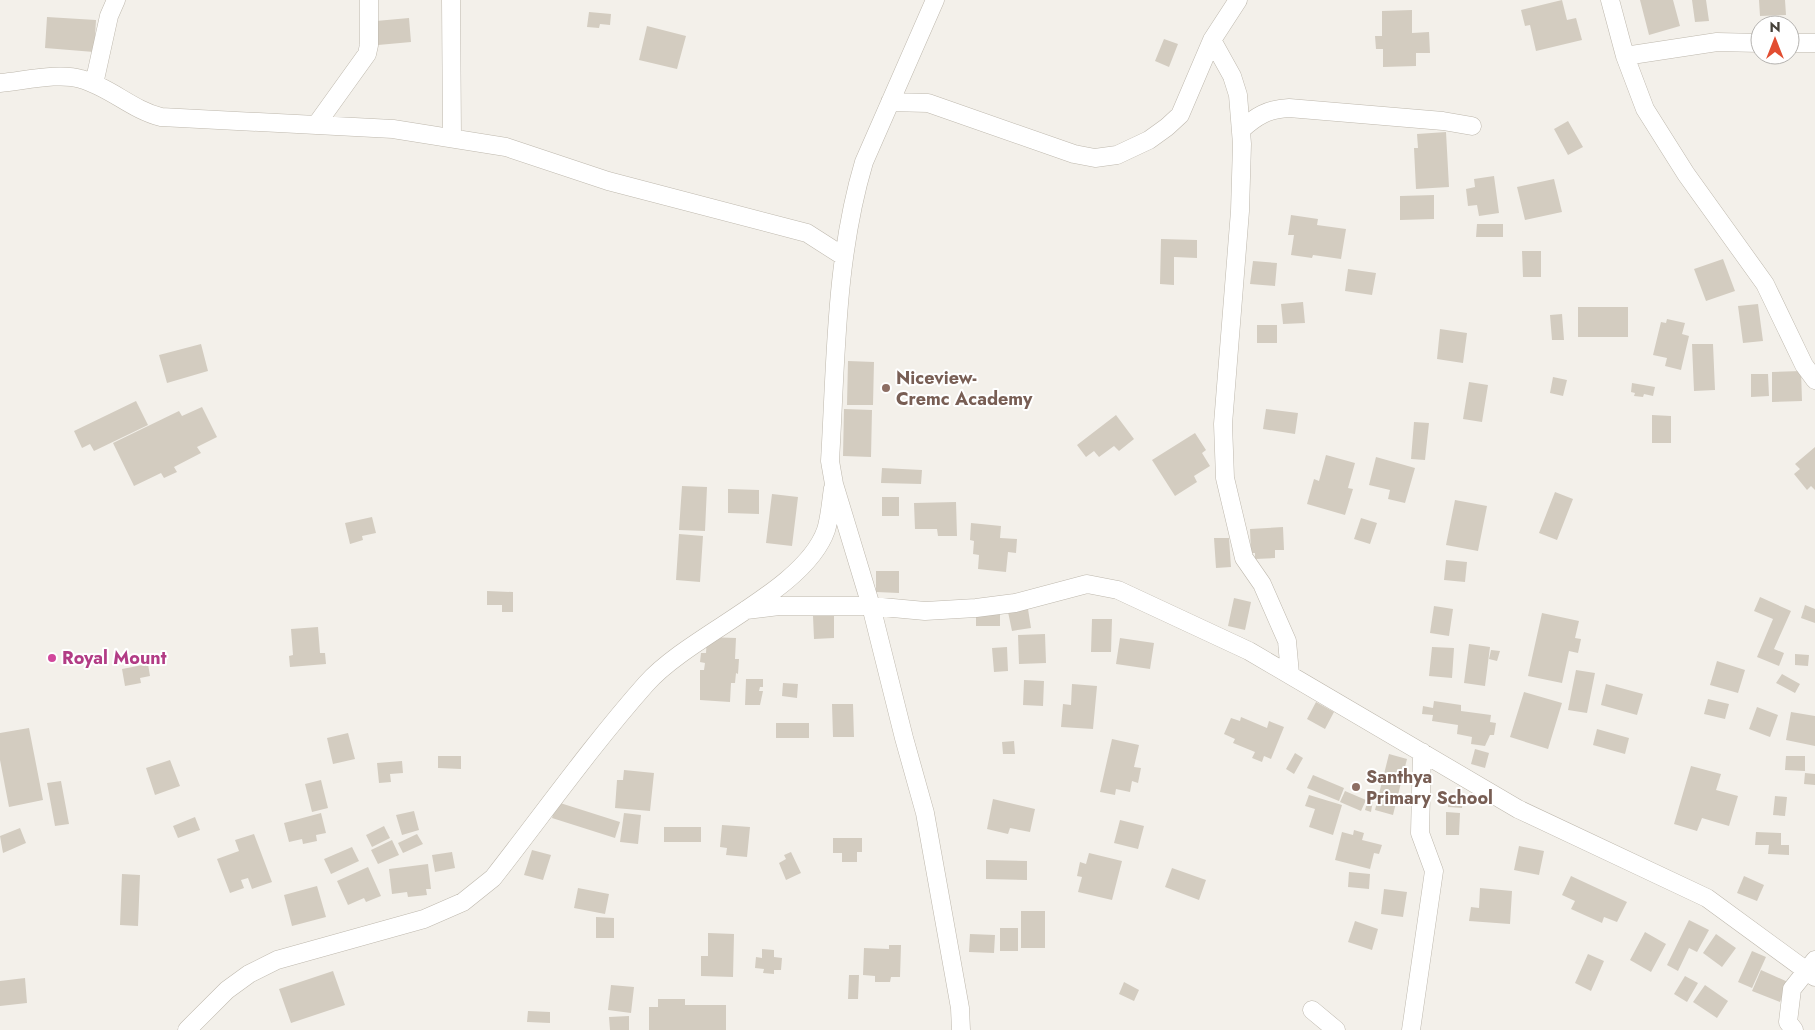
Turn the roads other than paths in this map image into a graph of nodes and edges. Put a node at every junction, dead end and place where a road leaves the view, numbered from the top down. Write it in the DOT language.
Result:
graph roads {
  1 [pos="116,0"];
  2 [pos="369,0"];
  3 [pos="451,0"];
  4 [pos="936,0"];
  5 [pos="1238,0"];
  6 [pos="1610,0"];
  7 [pos="1212,40"];
  8 [pos="1815,42"];
  9 [pos="1750,43"];
  10 [pos="1800,43"];
  11 [pos="1625,56"];
  12 [pos="0,83"];
  13 [pos="94,84"];
  14 [pos="890,102"];
  15 [pos="316,125"];
  16 [pos="1472,126"];
  17 [pos="1242,130"];
  18 [pos="452,137"];
  19 [pos="842,256"];
  20 [pos="1815,380"];
  21 [pos="834,484"];
  22 [pos="872,606"];
  23 [pos="746,610"];
  24 [pos="1290,674"];
  25 [pos="1422,752"];
  26 [pos="1812,970"];
  27 [pos="1312,1010"];
  28 [pos="956,1029"];
  29 [pos="187,1030"];
  30 [pos="1336,1030"];
  31 [pos="1412,1030"];
  32 [pos="1794,1030"];
  1 -- 13 [label="street"];
  2 -- 15 [label="street"];
  3 -- 18 [label="street"];
  4 -- 14 [label="street"];
  5 -- 7 [label="street"];
  6 -- 11 [label="street"];
  7 -- 14 [label="street"];
  7 -- 17 [label="street"];
  8 -- 10 [label="street"];
  9 -- 11 [label="street"];
  11 -- 20 [label="street"];
  12 -- 13 [label="street"];
  13 -- 15 [label="street"];
  14 -- 19 [label="street"];
  15 -- 18 [label="street"];
  16 -- 17 [label="street"];
  17 -- 24 [label="street"];
  18 -- 19 [label="street"];
  19 -- 21 [label="street"];
  21 -- 22 [label="street"];
  21 -- 23 [label="street"];
  22 -- 23 [label="street"];
  22 -- 24 [label="street"];
  22 -- 28 [label="street"];
  23 -- 29 [label="street"];
  24 -- 25 [label="street"];
  25 -- 26 [label="street"];
  25 -- 31 [label="street"];
  26 -- 32 [label="street"];
  27 -- 30 [label="street"];
}
